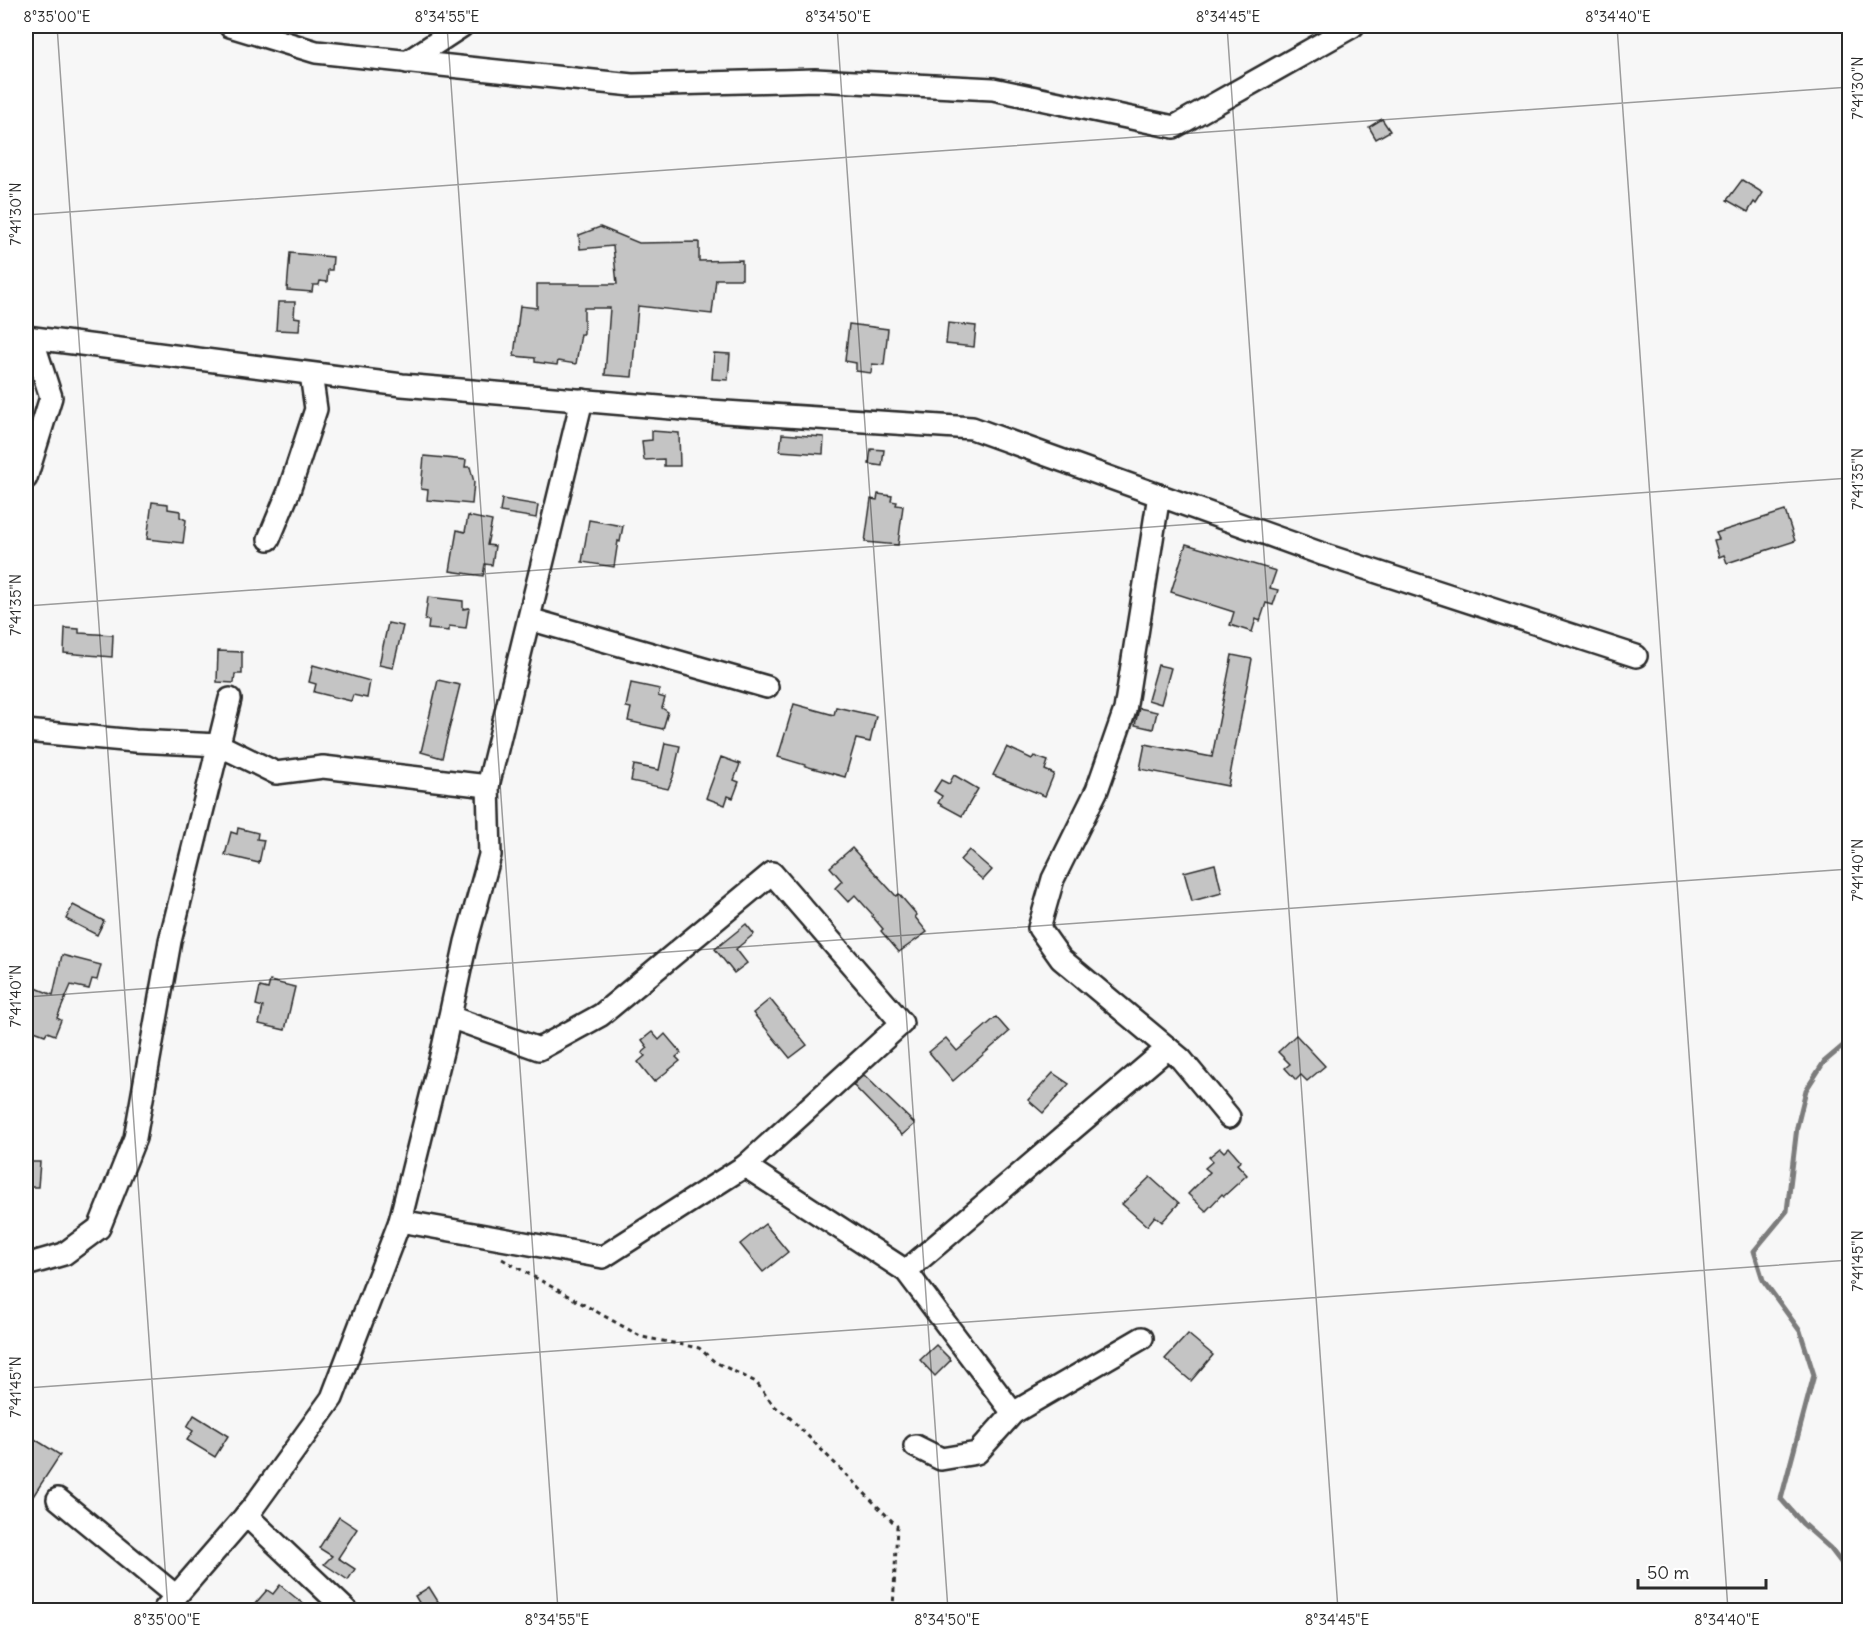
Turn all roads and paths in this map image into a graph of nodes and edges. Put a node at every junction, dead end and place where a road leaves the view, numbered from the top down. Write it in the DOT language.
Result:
graph roads {
  1 [pos="230,26"];
  2 [pos="462,26"];
  3 [pos="1353,26"];
  4 [pos="407,62"];
  5 [pos="29,338"];
  6 [pos="311,374"];
  7 [pos="582,400"];
  8 [pos="26,478"];
  9 [pos="1159,495"];
  10 [pos="269,539"];
  11 [pos="529,618"];
  12 [pos="1636,656"];
  13 [pos="767,687"];
  14 [pos="230,699"];
  15 [pos="26,731"];
  16 [pos="219,745"];
  17 [pos="488,786"];
  18 [pos="450,1017"];
  19 [pos="1168,1048"];
  20 [pos="1228,1117"];
  21 [pos="745,1166"];
  22 [pos="400,1221"];
  23 [pos="496,1256"];
  24 [pos="26,1265"];
  25 [pos="906,1271"];
  26 [pos="1142,1338"];
  27 [pos="1012,1413"];
  28 [pos="915,1446"];
  29 [pos="58,1499"];
  30 [pos="246,1515"];
  31 [pos="170,1603"];
  32 [pos="346,1611"];
  33 [pos="893,1611"];
  1 -- 4 [label="street"];
  2 -- 4 [label="street"];
  3 -- 4 [label="street"];
  5 -- 6 [label="street"];
  5 -- 8 [label="street"];
  6 -- 7 [label="street"];
  6 -- 10 [label="street"];
  7 -- 9 [label="street"];
  7 -- 11 [label="street"];
  9 -- 12 [label="street"];
  9 -- 19 [label="street"];
  11 -- 13 [label="street"];
  11 -- 17 [label="street"];
  14 -- 16 [label="street"];
  15 -- 16 [label="street"];
  16 -- 17 [label="street"];
  16 -- 24 [label="street"];
  17 -- 18 [label="street"];
  18 -- 21 [label="street"];
  18 -- 22 [label="street"];
  19 -- 20 [label="street"];
  19 -- 25 [label="street"];
  21 -- 22 [label="street"];
  21 -- 25 [label="street"];
  22 -- 30 [label="street"];
  23 -- 33 [label="path"];
  25 -- 27 [label="street"];
  26 -- 27 [label="street"];
  27 -- 28 [label="street"];
  29 -- 31 [label="street"];
  30 -- 31 [label="street"];
  30 -- 32 [label="street"];
}
